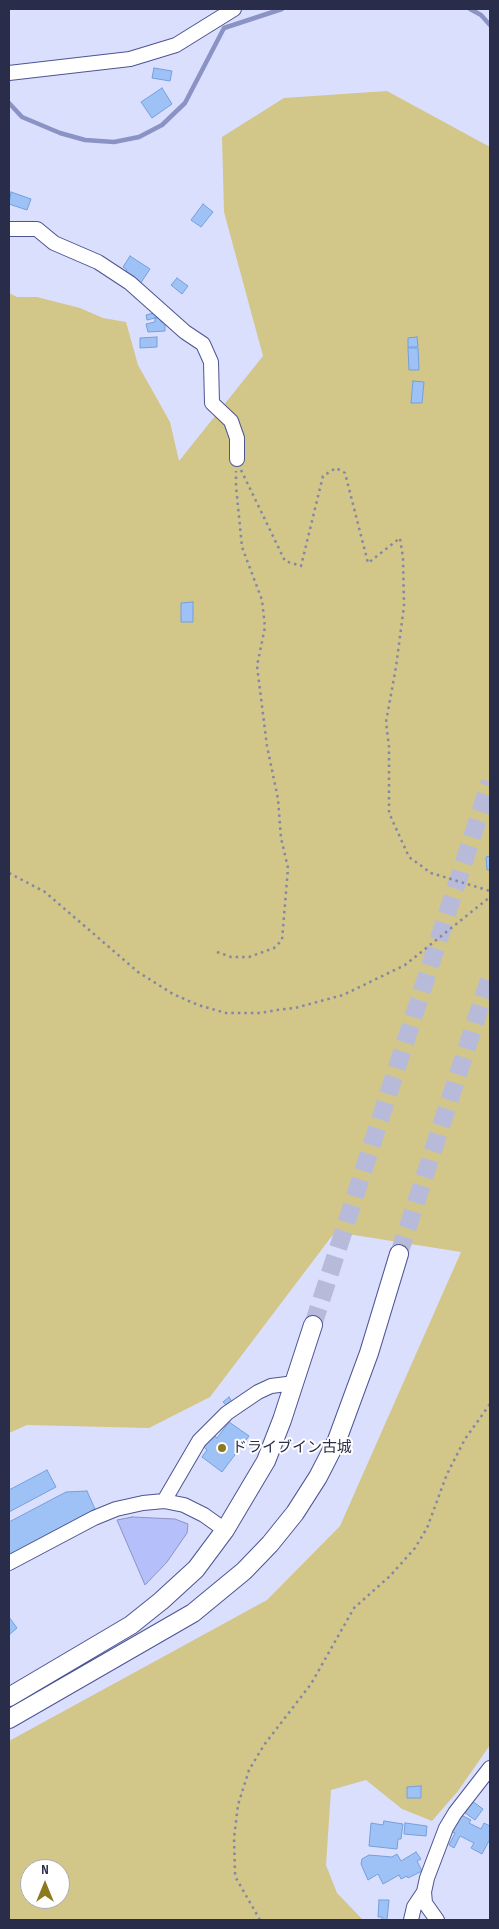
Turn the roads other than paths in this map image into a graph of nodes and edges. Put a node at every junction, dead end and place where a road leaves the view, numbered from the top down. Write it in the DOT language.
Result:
graph roads {
  1 [pos="234,9"];
  2 [pos="9,73"];
  3 [pos="9,229"];
  4 [pos="237,459"];
  5 [pos="399,1254"];
  6 [pos="313,1325"];
  7 [pos="295,1382"];
  8 [pos="164,1501"];
  9 [pos="225,1530"];
  10 [pos="9,1563"];
  11 [pos="9,1697"];
  12 [pos="9,1719"];
  13 [pos="490,1768"];
  14 [pos="424,1892"];
  15 [pos="411,1920"];
  16 [pos="437,1920"];
  1 -- 2 [label="street"];
  3 -- 4 [label="street"];
  5 -- 12 [label="street"];
  6 -- 7 [label="street"];
  7 -- 8 [label="street"];
  7 -- 9 [label="street"];
  8 -- 9 [label="street"];
  8 -- 10 [label="street"];
  9 -- 11 [label="street"];
  13 -- 14 [label="street"];
  14 -- 15 [label="street"];
  14 -- 16 [label="street"];
}
